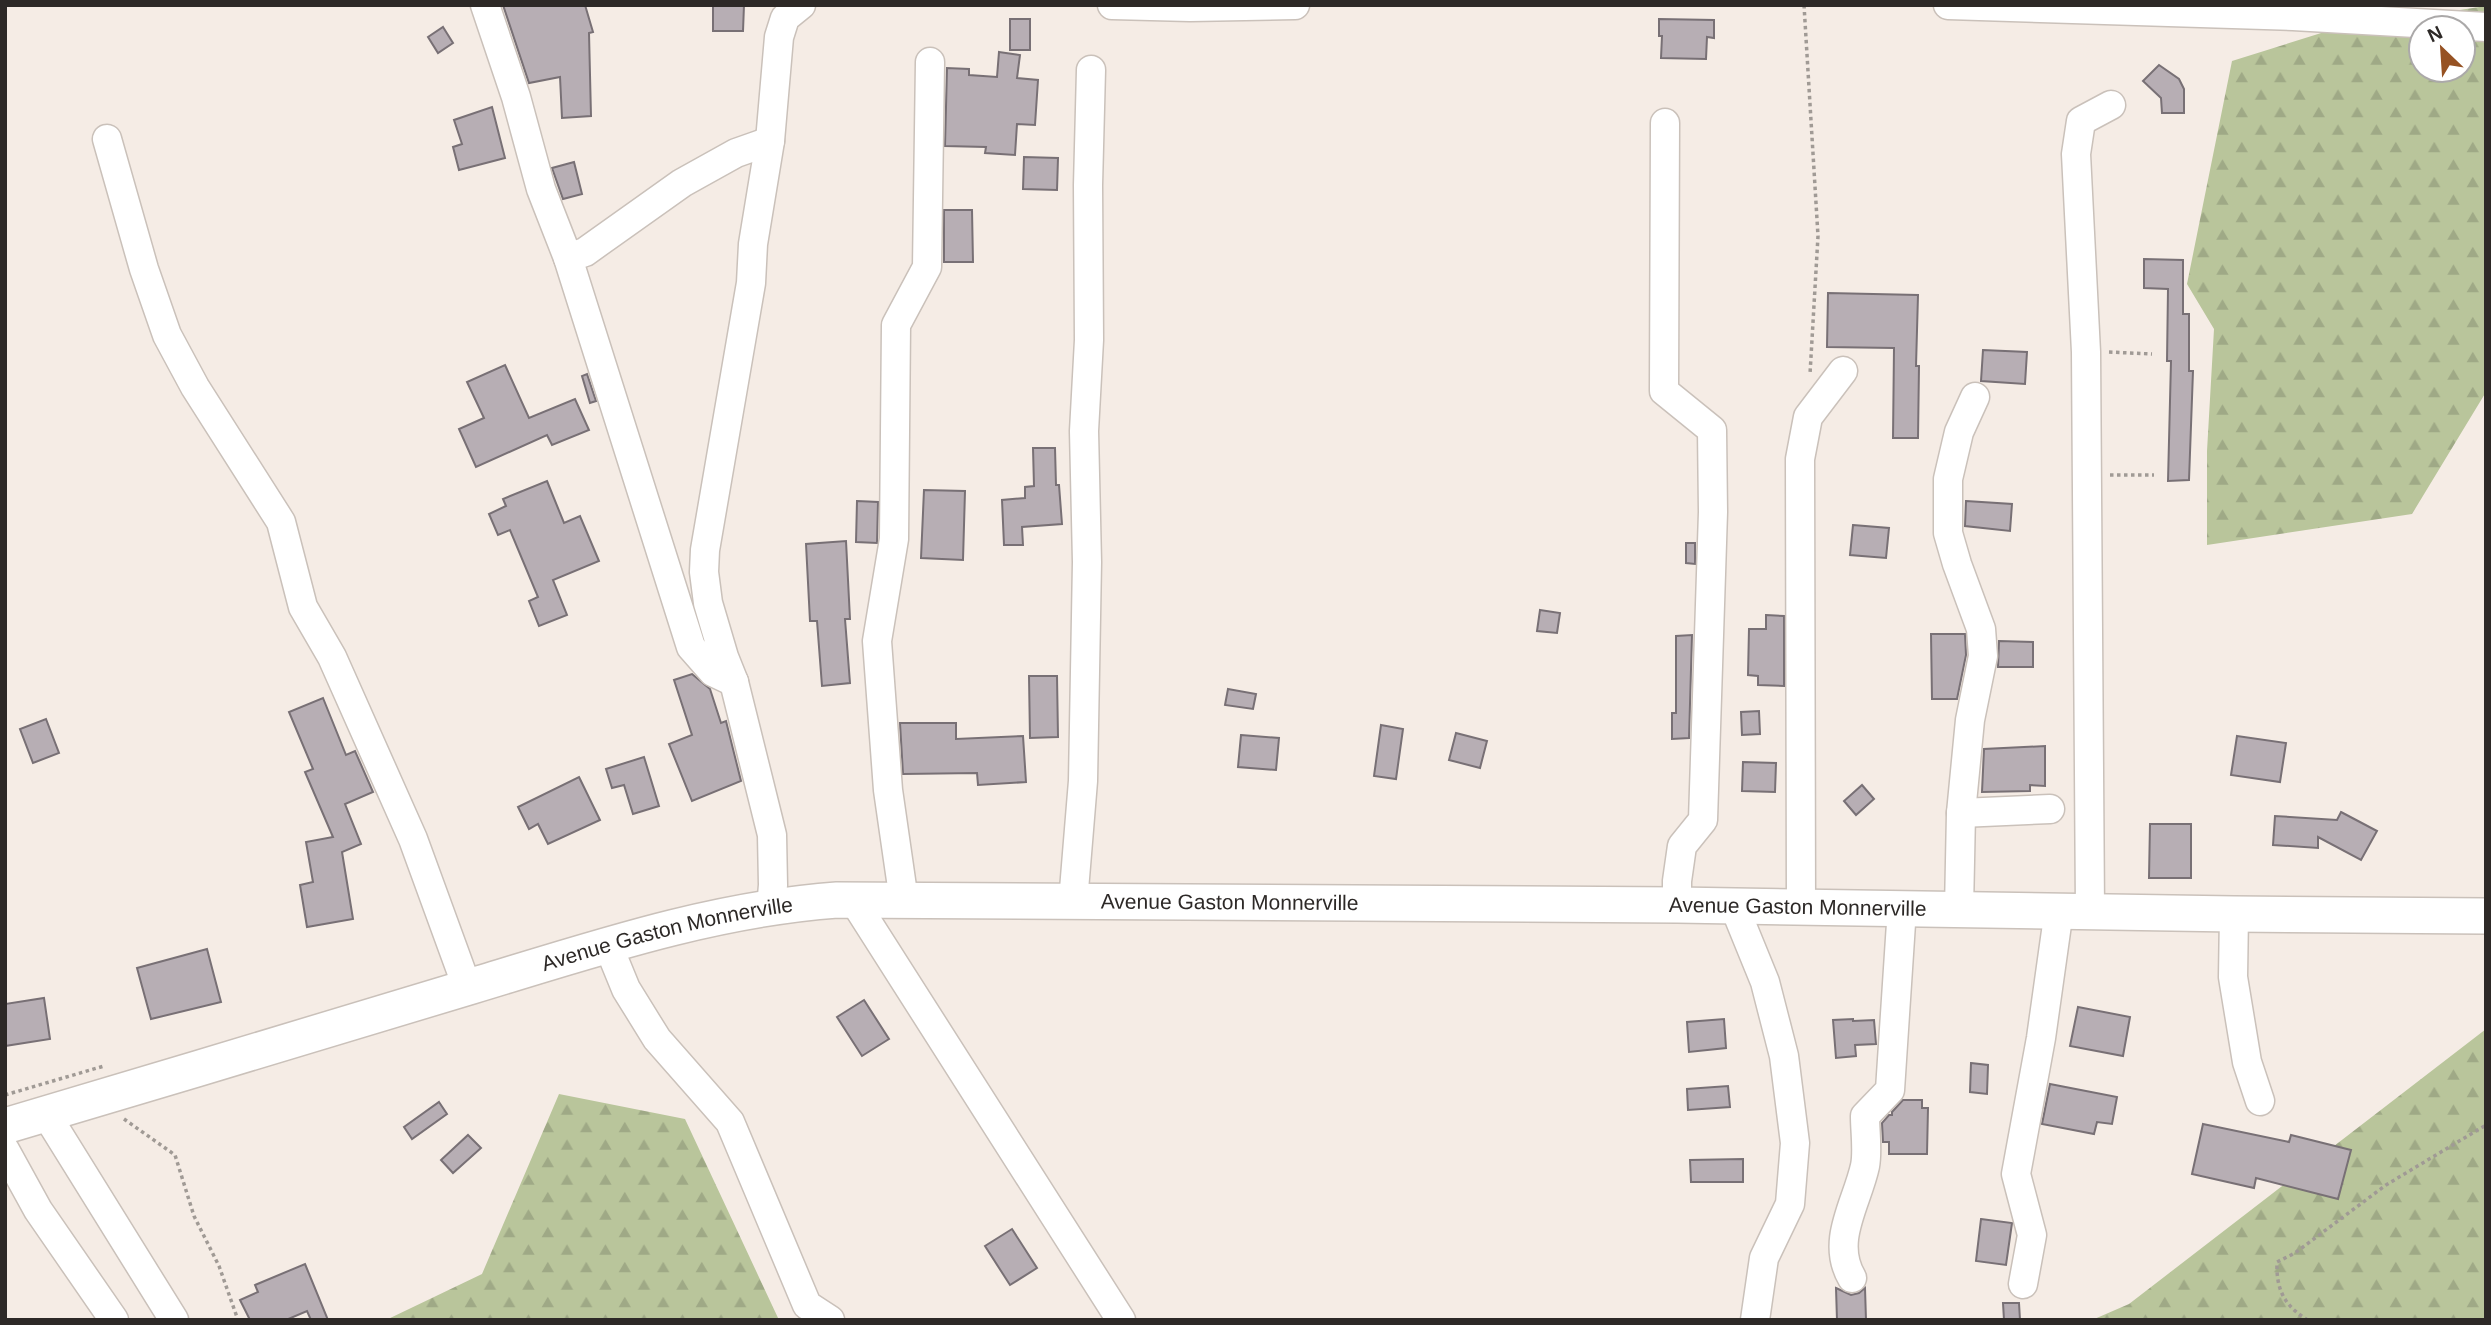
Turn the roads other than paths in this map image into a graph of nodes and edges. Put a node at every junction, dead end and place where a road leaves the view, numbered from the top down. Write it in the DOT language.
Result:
graph roads {
  1 [pos="485,5"];
  2 [pos="801,5"];
  3 [pos="1112,5"];
  4 [pos="1295,5"];
  5 [pos="1948,5"];
  6 [pos="2294,10"];
  7 [pos="2407,14"];
  8 [pos="930,62"];
  9 [pos="1091,70"];
  10 [pos="2111,105"];
  11 [pos="1665,123"];
  12 [pos="107,139"];
  13 [pos="770,141"];
  14 [pos="568,258"];
  15 [pos="1843,371"];
  16 [pos="1975,397"];
  17 [pos="734,682"];
  18 [pos="2050,809"];
  19 [pos="1961,813"];
  20 [pos="855,901"];
  21 [pos="904,901"];
  22 [pos="1073,902"];
  23 [pos="1677,905"];
  24 [pos="1734,906"];
  25 [pos="1801,907"];
  26 [pos="771,908"];
  27 [pos="1902,908"];
  28 [pos="1959,908"];
  29 [pos="2075,910"];
  30 [pos="2234,914"];
  31 [pos="2486,916"];
  32 [pos="608,945"];
  33 [pos="467,987"];
  34 [pos="2260,1101"];
  35 [pos="46,1114"];
  36 [pos="5,1126"];
  37 [pos="5,1150"];
  38 [pos="1852,1278"];
  39 [pos="2023,1284"];
  40 [pos="114,1320"];
  41 [pos="174,1320"];
  42 [pos="830,1320"];
  43 [pos="1121,1320"];
  44 [pos="1755,1320"];
  1 -- 14 [label="street"];
  2 -- 13 [label="street"];
  3 -- 4 [label="street"];
  5 -- 6 [label="street"];
  6 -- 7 [label="street"];
  8 -- 21 [label="street"];
  9 -- 22 [label="street"];
  10 -- 29 [label="street"];
  11 -- 23 [label="street"];
  12 -- 33 [label="street"];
  13 -- 14 [label="street"];
  13 -- 17 [label="street"];
  14 -- 17 [label="street"];
  15 -- 25 [label="street"];
  16 -- 19 [label="street"];
  17 -- 26 [label="street"];
  18 -- 19 [label="street"];
  19 -- 28 [label="street"];
  20 -- 21 [label="main road, Avenue Gaston Monnerville"];
  20 -- 26 [label="main road, Avenue Gaston Monnerville"];
  20 -- 43 [label="street"];
  21 -- 22 [label="main road, Avenue Gaston Monnerville"];
  22 -- 23 [label="main road, Avenue Gaston Monnerville"];
  23 -- 24 [label="main road, Avenue Gaston Monnerville"];
  24 -- 25 [label="main road, Avenue Gaston Monnerville"];
  24 -- 44 [label="street"];
  25 -- 27 [label="main road, Avenue Gaston Monnerville"];
  26 -- 32 [label="main road, Avenue Gaston Monnerville"];
  27 -- 28 [label="main road, Avenue Gaston Monnerville"];
  27 -- 38 [label="street"];
  28 -- 29 [label="main road, Avenue Gaston Monnerville"];
  29 -- 30 [label="main road, Avenue Gaston Monnerville"];
  29 -- 39 [label="street"];
  30 -- 31 [label="main road, Avenue Gaston Monnerville"];
  30 -- 34 [label="street"];
  32 -- 33 [label="main road, Avenue Gaston Monnerville"];
  32 -- 42 [label="street"];
  33 -- 35 [label="main road, Avenue Gaston Monnerville"];
  35 -- 36 [label="main road, Avenue Gaston Monnerville"];
  35 -- 41 [label="street"];
  37 -- 40 [label="street"];
}
